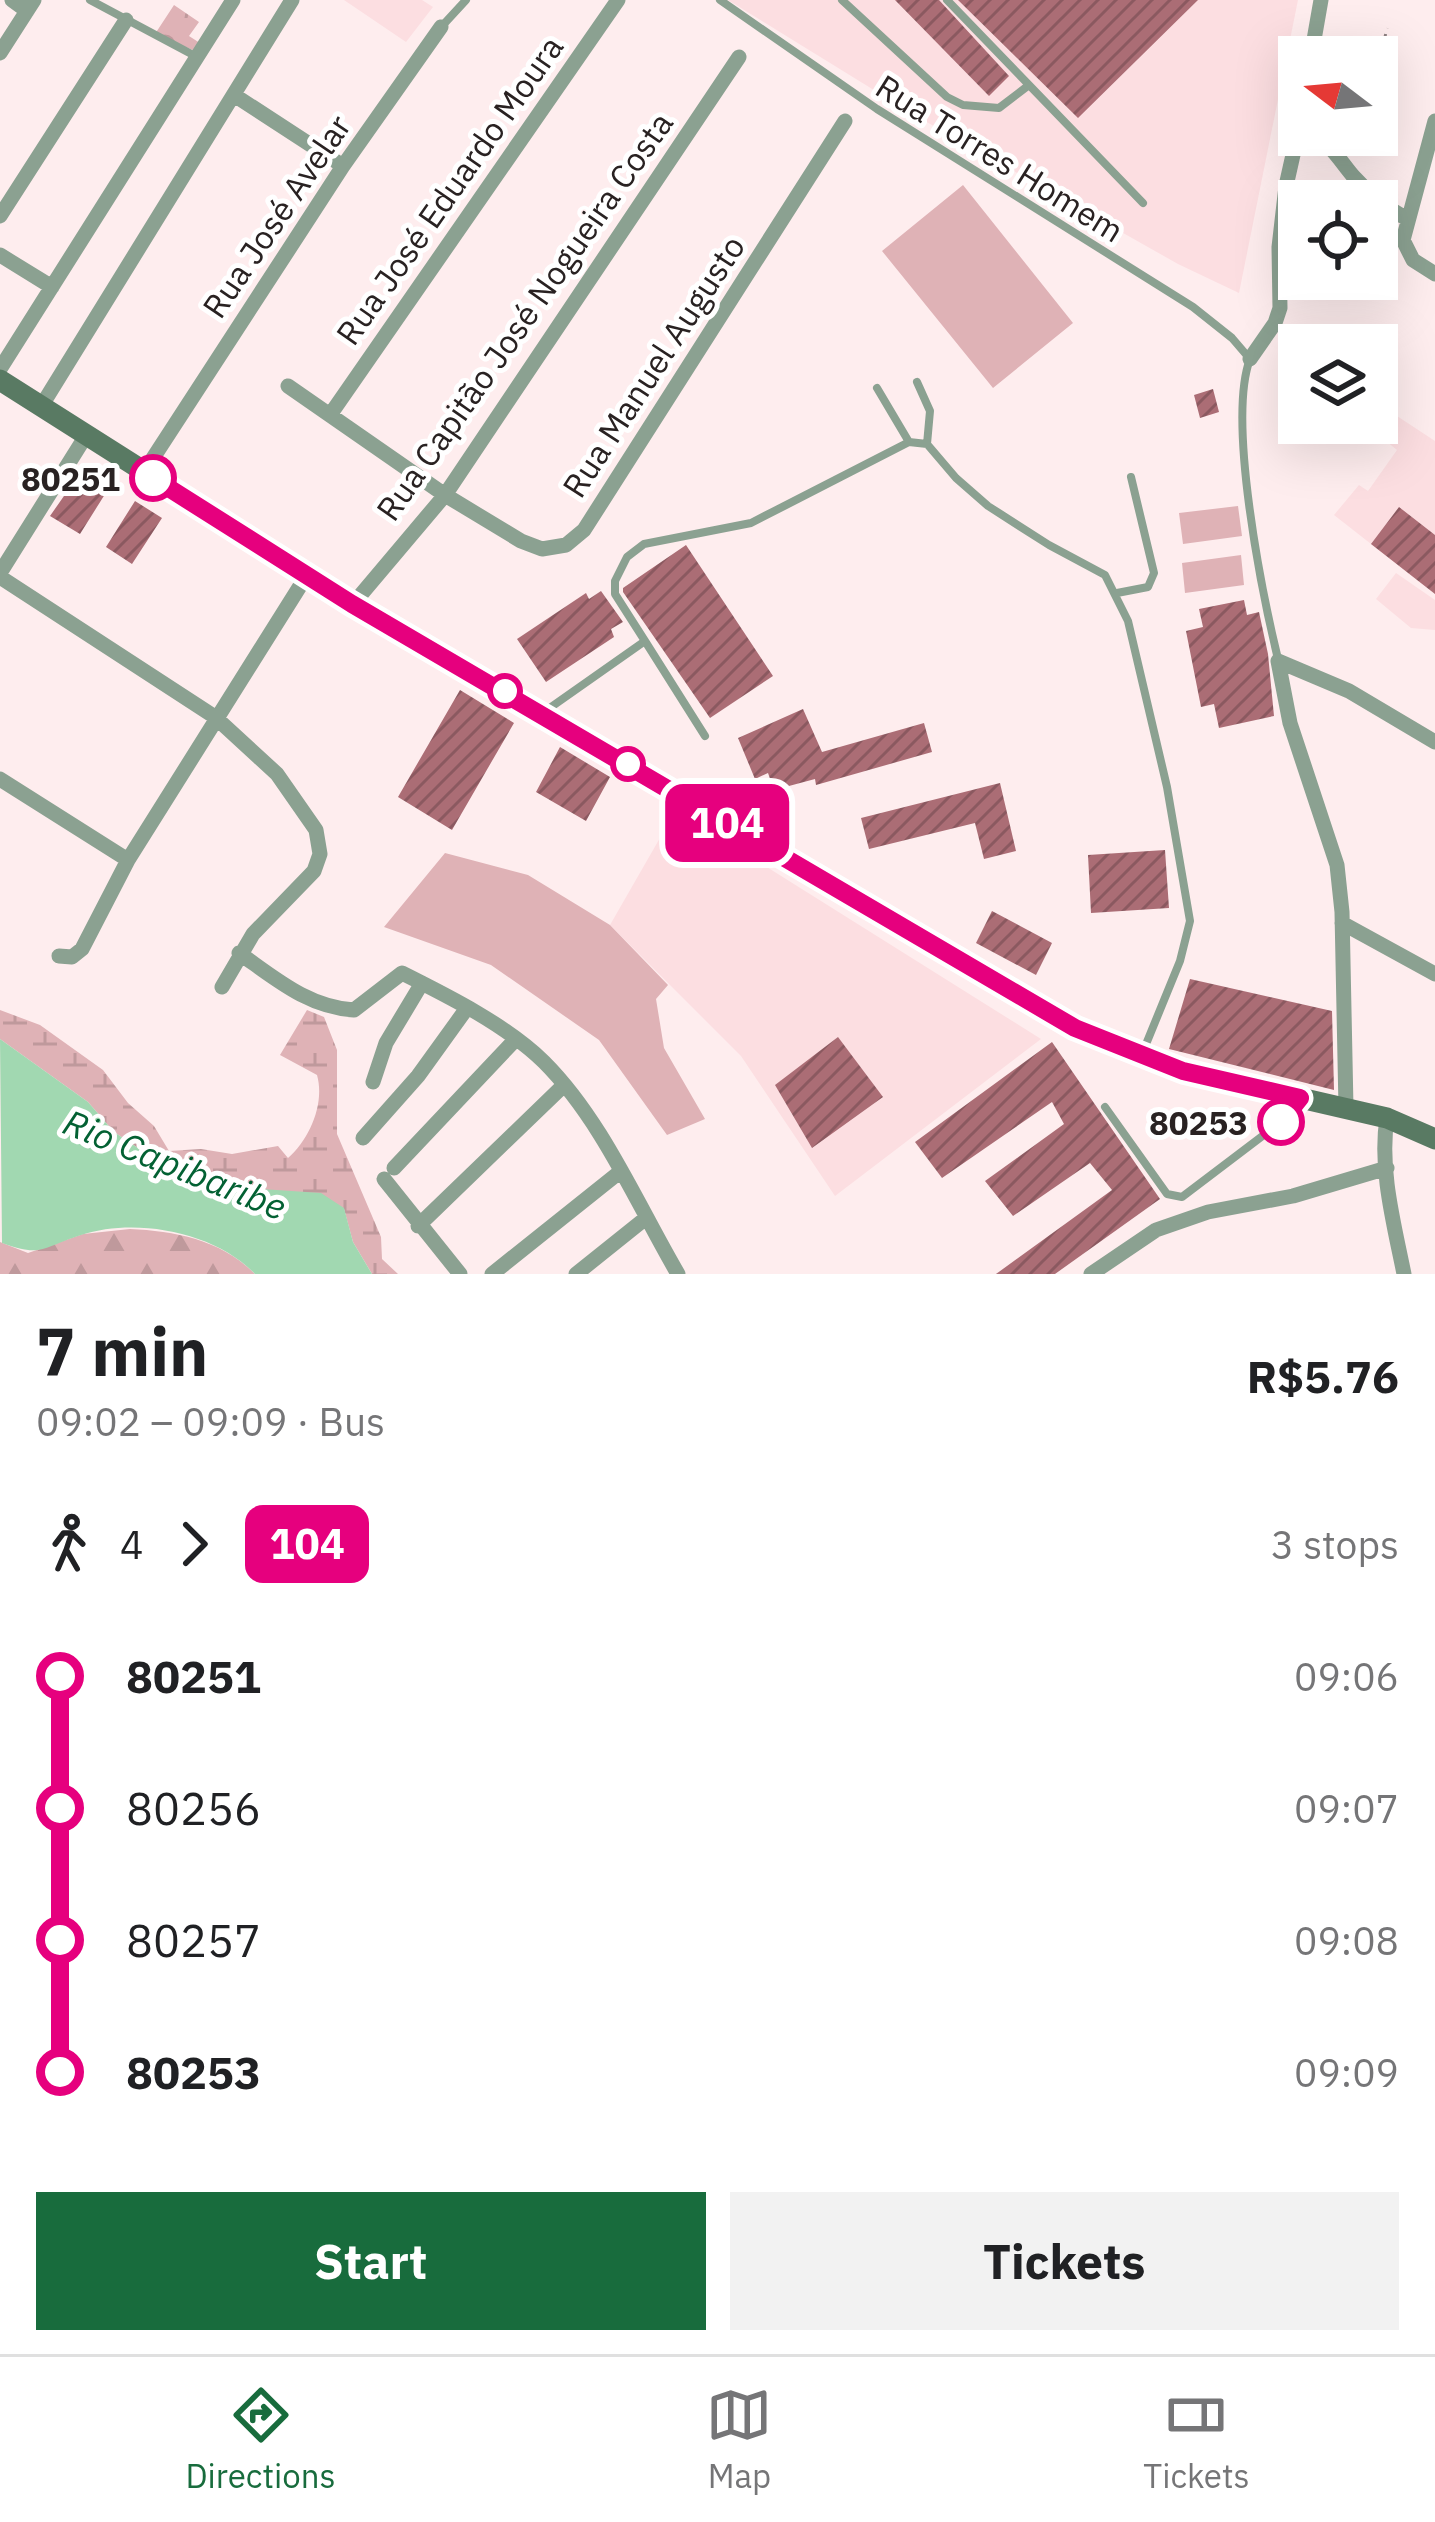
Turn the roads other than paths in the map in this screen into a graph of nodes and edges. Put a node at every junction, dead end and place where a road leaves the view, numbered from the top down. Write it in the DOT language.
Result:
graph roads {
  1 [pos="12,0"];
  2 [pos="90,0"];
  3 [pos="233,0"];
  4 [pos="292,0"];
  5 [pos="466,0"];
  6 [pos="618,0"];
  7 [pos="720,0"];
  8 [pos="842,0"];
  9 [pos="946,0"];
  10 [pos="1322,0"];
  11 [pos="30,5"];
  12 [pos="127,20"];
  13 [pos="441,27"];
  14 [pos="1315,36"];
  15 [pos="0,53"];
  16 [pos="198,57"];
  17 [pos="739,57"];
  18 [pos="1029,85"];
  19 [pos="234,95"];
  20 [pos="845,121"];
  21 [pos="1435,121"];
  22 [pos="1293,156"];
  23 [pos="1338,156"];
  24 [pos="343,166"];
  25 [pos="1143,203"];
  26 [pos="0,216"];
  27 [pos="1408,219"];
  28 [pos="0,255"];
  29 [pos="1435,274"];
  30 [pos="52,287"];
  31 [pos="1250,359"];
  32 [pos="0,369"];
  33 [pos="0,380"];
  34 [pos="917,382"];
  35 [pos="289,386"];
  36 [pos="877,388"];
  37 [pos="42,405"];
  38 [pos="330,415"];
  39 [pos="86,434"];
  40 [pos="909,442"];
  41 [pos="927,444"];
  42 [pos="144,472"];
  43 [pos="1131,477"];
  44 [pos="445,495"];
  45 [pos="0,575"];
  46 [pos="307,575"];
  47 [pos="1117,593"];
  48 [pos="352,604"];
  49 [pos="645,640"];
  50 [pos="1278,661"];
  51 [pos="543,713"];
  52 [pos="215,716"];
  53 [pos="705,736"];
  54 [pos="1435,742"];
  55 [pos="0,779"];
  56 [pos="128,860"];
  57 [pos="1342,922"];
  58 [pos="239,953"];
  59 [pos="59,956"];
  60 [pos="1435,974"];
  61 [pos="422,983"];
  62 [pos="222,987"];
  63 [pos="467,1008"];
  64 [pos="514,1040"];
  65 [pos="1142,1055"];
  66 [pos="373,1082"];
  67 [pos="563,1086"];
  68 [pos="1300,1098"];
  69 [pos="1106,1107"];
  70 [pos="1346,1108"];
  71 [pos="1387,1118"];
  72 [pos="363,1138"];
  73 [pos="1435,1138"];
  74 [pos="1387,1168"];
  75 [pos="621,1171"];
  76 [pos="646,1218"];
  77 [pos="418,1226"];
  78 [pos="460,1274"];
  79 [pos="492,1274"];
  80 [pos="576,1274"];
  81 [pos="678,1274"];
  82 [pos="1091,1274"];
  83 [pos="1404,1274"];
  1 -- 11 [label="street"];
  2 -- 12 [label="lane"];
  3 -- 16 [label="street"];
  4 -- 19 [label="street"];
  5 -- 13 [label="lane, Rua José Avelar"];
  6 -- 38 [label="street, Rua José Eduardo Moura"];
  7 -- 31 [label="lane, Rua Torres Homem"];
  8 -- 18 [label="lane"];
  9 -- 18 [label="lane"];
  10 -- 14 [label="street"];
  11 -- 15 [label="street"];
  12 -- 16 [label="lane"];
  12 -- 26 [label="street"];
  13 -- 24 [label="street, Rua José Avelar"];
  16 -- 30 [label="street"];
  17 -- 44 [label="street, Rua Capitão José Nogueira Costa"];
  18 -- 25 [label="lane"];
  19 -- 24 [label="street"];
  19 -- 37 [label="street"];
  20 -- 44 [label="street, Rua Manuel Augusto"];
  21 -- 27 [label="street"];
  22 -- 31 [label="street"];
  23 -- 27 [label="street"];
  24 -- 42 [label="street, Rua José Avelar"];
  27 -- 29 [label="street"];
  28 -- 30 [label="street"];
  30 -- 32 [label="street"];
  31 -- 50 [label="lane"];
  33 -- 37 [label="main road"];
  34 -- 41 [label="lane"];
  35 -- 38 [label="street, Rua Manuel Augusto"];
  36 -- 40 [label="lane"];
  37 -- 39 [label="main road"];
  38 -- 44 [label="street, Rua Manuel Augusto"];
  39 -- 42 [label="main road"];
  39 -- 45 [label="street"];
  40 -- 41 [label="lane"];
  40 -- 49 [label="lane"];
  41 -- 47 [label="lane"];
  42 -- 46 [label="main road"];
  43 -- 47 [label="lane"];
  44 -- 48 [label="street, Rua Capitão José Nogueira Costa"];
  45 -- 52 [label="street"];
  46 -- 48 [label="main road"];
  46 -- 52 [label="street"];
  47 -- 65 [label="lane"];
  48 -- 51 [label="main road"];
  49 -- 51 [label="lane"];
  49 -- 53 [label="lane"];
  50 -- 54 [label="street"];
  50 -- 57 [label="street"];
  51 -- 65 [label="main road"];
  52 -- 56 [label="street"];
  52 -- 58 [label="street"];
  55 -- 56 [label="street"];
  56 -- 59 [label="street"];
  57 -- 60 [label="street"];
  57 -- 70 [label="street"];
  58 -- 61 [label="street"];
  58 -- 62 [label="street"];
  61 -- 63 [label="street"];
  61 -- 66 [label="street"];
  63 -- 64 [label="street"];
  63 -- 72 [label="street"];
  64 -- 67 [label="street"];
  64 -- 77 [label="street"];
  65 -- 68 [label="main road"];
  67 -- 75 [label="street"];
  67 -- 77 [label="street"];
  68 -- 69 [label="lane"];
  68 -- 70 [label="main road"];
  70 -- 71 [label="main road"];
  71 -- 73 [label="main road"];
  71 -- 74 [label="street"];
  74 -- 82 [label="street"];
  74 -- 83 [label="street"];
  75 -- 76 [label="street"];
  75 -- 79 [label="street"];
  76 -- 80 [label="street"];
  76 -- 81 [label="street"];
  77 -- 78 [label="street"];
}
